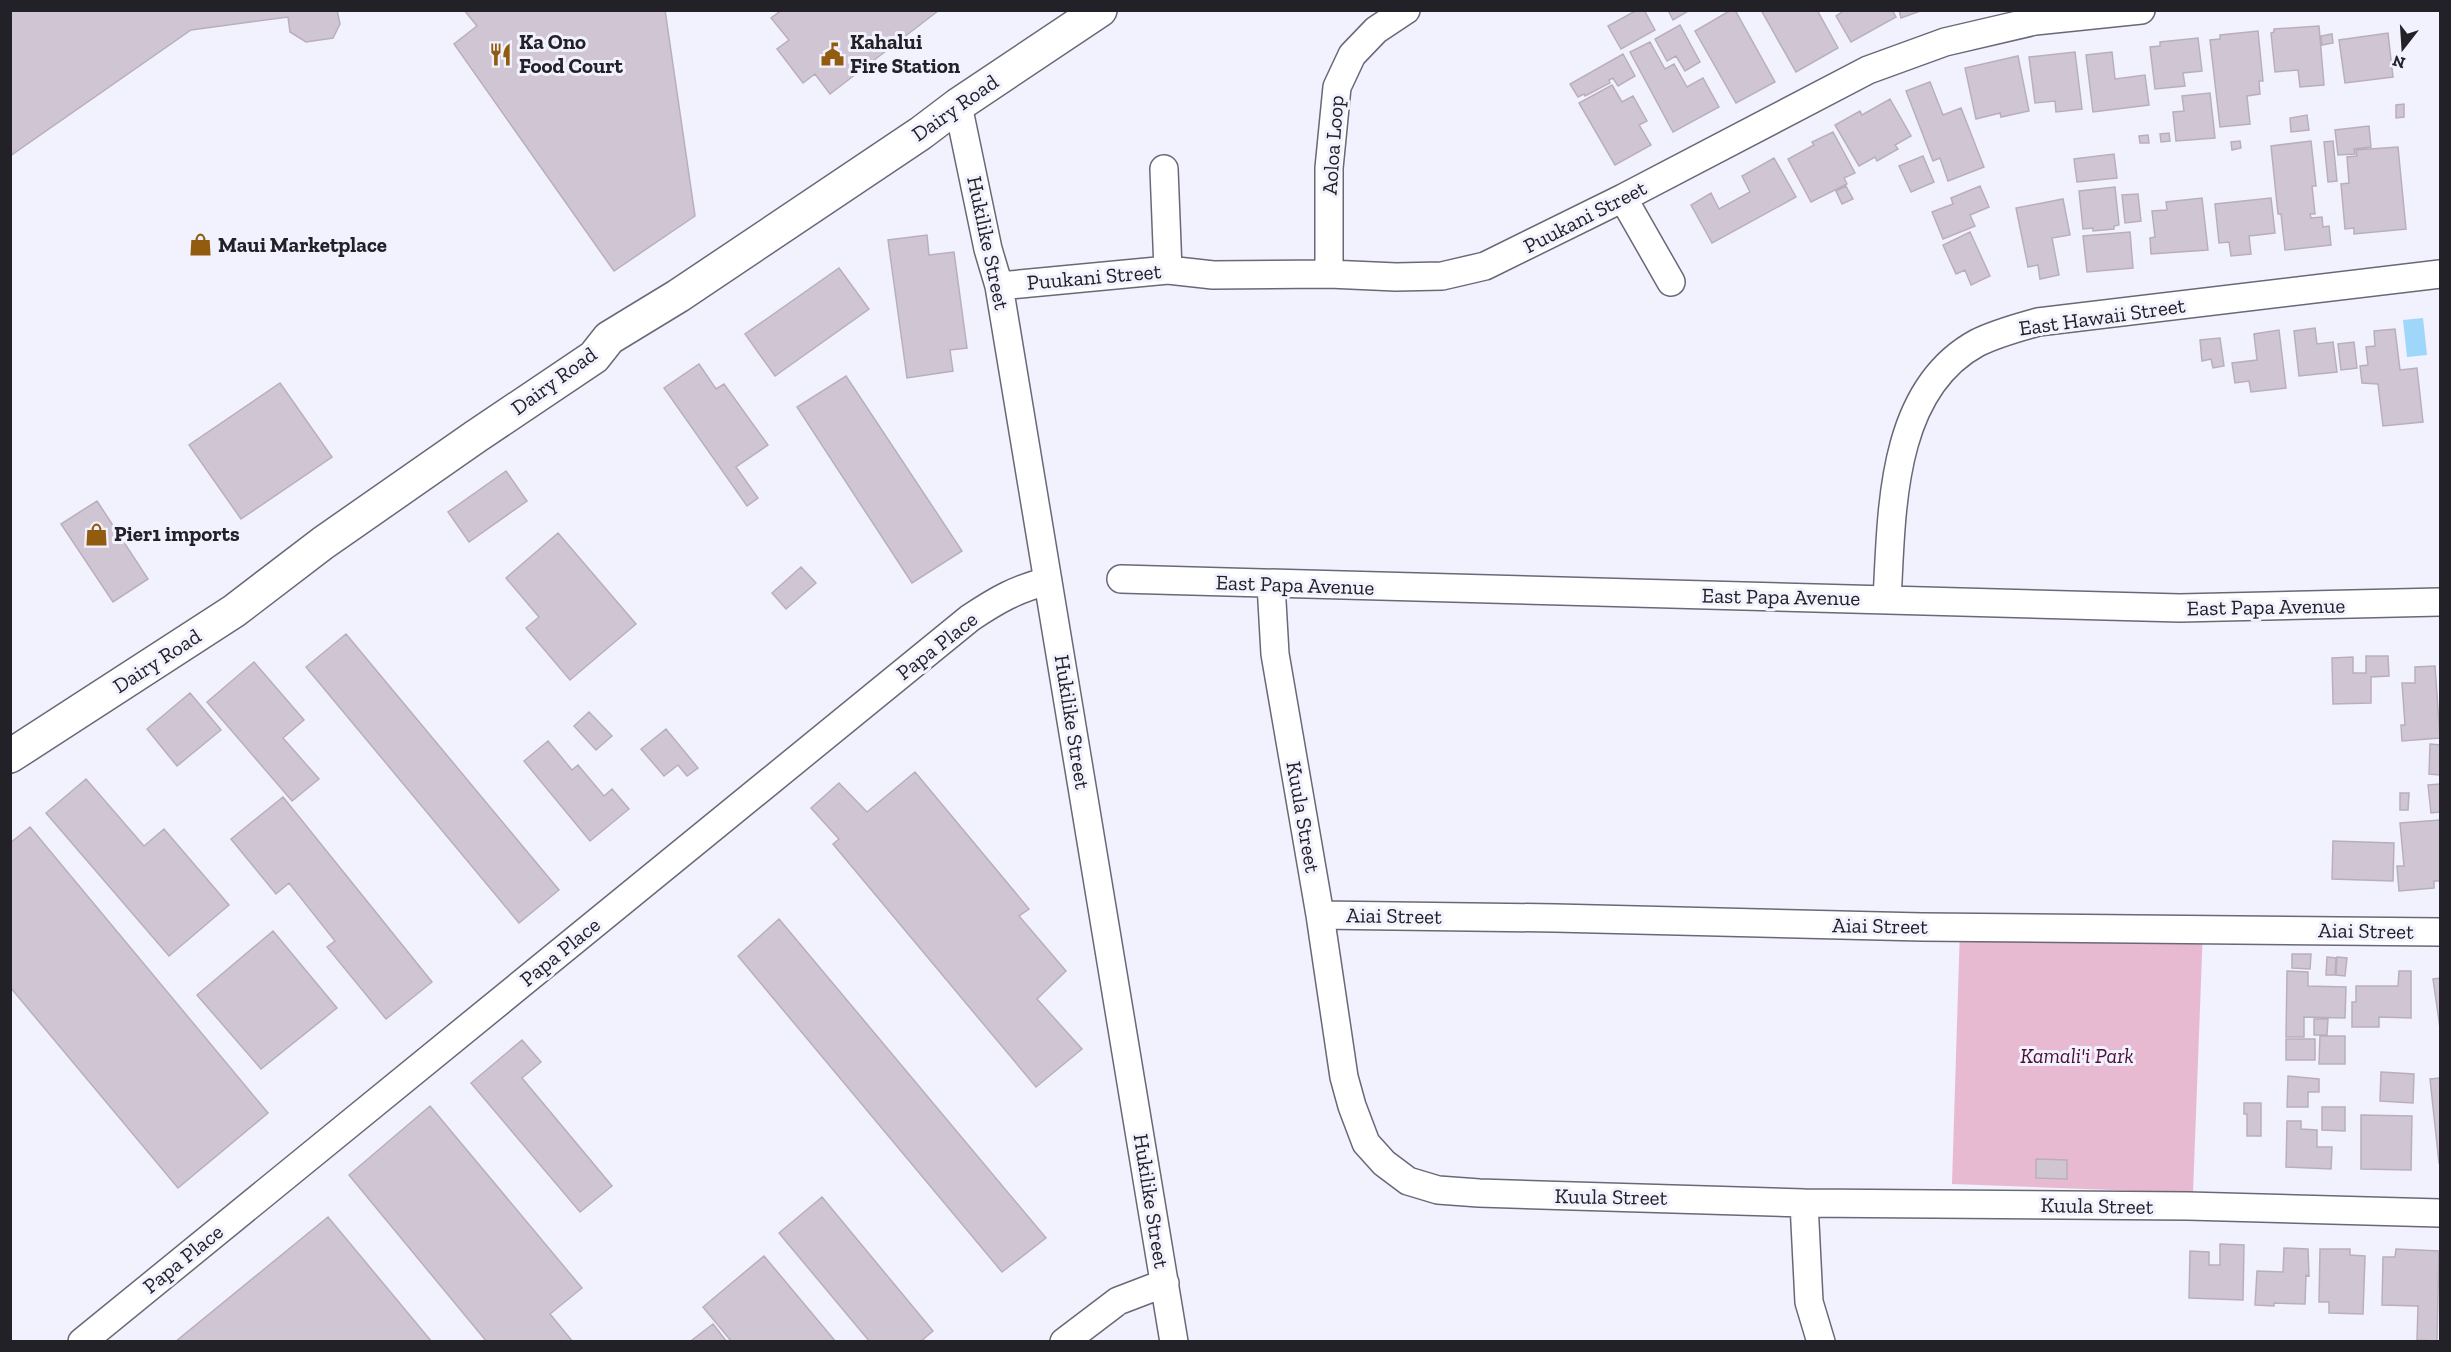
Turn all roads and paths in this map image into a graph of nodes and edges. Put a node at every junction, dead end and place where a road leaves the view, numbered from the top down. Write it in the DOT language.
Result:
graph roads {
  1 [pos="1100,10"];
  2 [pos="1406,10"];
  3 [pos="2141,10"];
  4 [pos="2034,16"];
  5 [pos="958,105"];
  6 [pos="1164,169"];
  7 [pos="1623,198"];
  8 [pos="1168,270"];
  9 [pos="1329,273"];
  10 [pos="2440,274"];
  11 [pos="1671,282"];
  12 [pos="999,286"];
  13 [pos="1121,579"];
  14 [pos="1048,582"];
  15 [pos="1271,584"];
  16 [pos="1887,600"];
  17 [pos="2440,602"];
  18 [pos="10,756"];
  19 [pos="1320,915"];
  20 [pos="2440,932"];
  21 [pos="1804,1203"];
  22 [pos="2440,1213"];
  23 [pos="1165,1283"];
  24 [pos="81,1341"];
  25 [pos="1064,1341"];
  26 [pos="1174,1341"];
  27 [pos="1821,1341"];
  1 -- 5 [label="main road, Dairy Road"];
  2 -- 9 [label="street, Aoloa Loop"];
  3 -- 4 [label="street, Puukani Street"];
  4 -- 7 [label="street, Puukani Street"];
  5 -- 12 [label="street, Hukilike Street"];
  5 -- 18 [label="main road, Dairy Road"];
  6 -- 8 [label="street"];
  7 -- 9 [label="street, Puukani Street"];
  7 -- 11 [label="street"];
  8 -- 9 [label="street, Puukani Street"];
  8 -- 12 [label="street, Puukani Street"];
  10 -- 16 [label="street, East Hawaii Street"];
  12 -- 14 [label="street, Hukilike Street"];
  13 -- 15 [label="street, East Papa Avenue"];
  14 -- 23 [label="street, Hukilike Street"];
  14 -- 24 [label="street, Papa Place"];
  15 -- 16 [label="street, East Papa Avenue"];
  15 -- 19 [label="street, Kuula Street"];
  16 -- 17 [label="street, East Papa Avenue"];
  19 -- 20 [label="street, Aiai Street"];
  19 -- 21 [label="street, Kuula Street"];
  21 -- 22 [label="street, Kuula Street"];
  21 -- 27 [label="street"];
  23 -- 25 [label="street"];
  23 -- 26 [label="street, Hukilike Street"];
}
